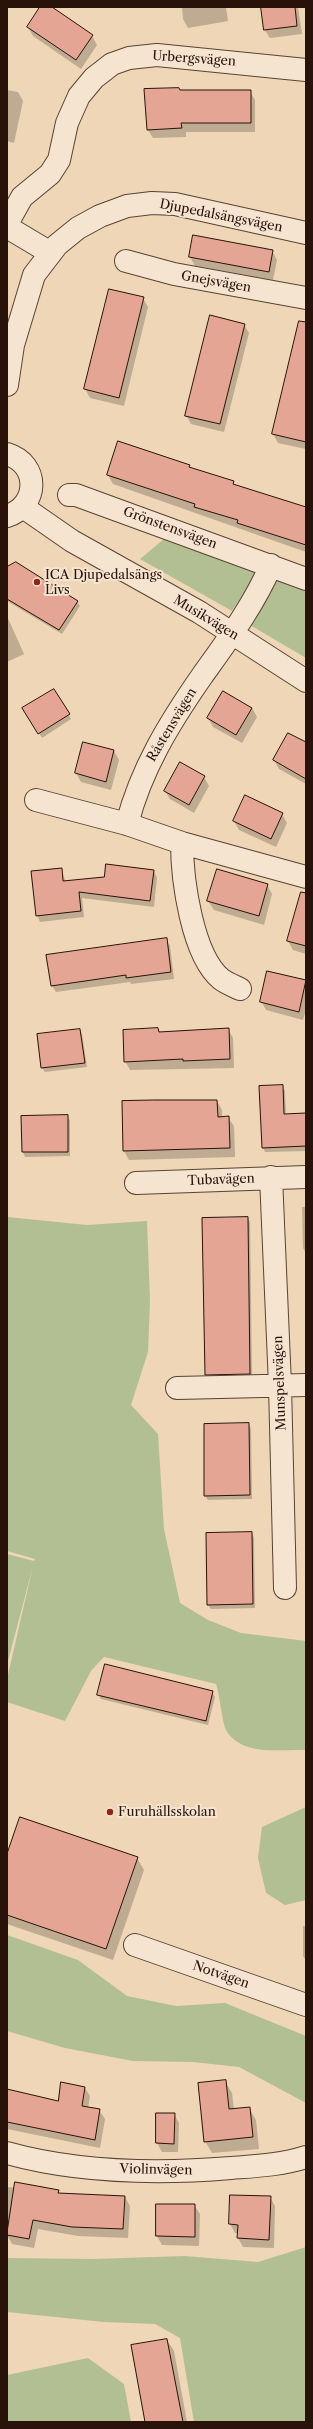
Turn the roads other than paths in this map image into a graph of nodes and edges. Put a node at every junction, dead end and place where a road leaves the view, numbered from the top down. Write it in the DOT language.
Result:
graph roads {
  1 [pos="306,70"];
  2 [pos="7,224"];
  3 [pos="7,227"];
  4 [pos="306,233"];
  5 [pos="49,252"];
  6 [pos="126,261"];
  7 [pos="306,298"];
  8 [pos="7,384"];
  9 [pos="7,454"];
  10 [pos="69,495"];
  11 [pos="15,512"];
  12 [pos="270,565"];
  13 [pos="306,579"];
  14 [pos="232,633"];
  15 [pos="306,681"];
  16 [pos="36,800"];
  17 [pos="127,824"];
  18 [pos="182,843"];
  19 [pos="306,877"];
  20 [pos="240,989"];
  21 [pos="306,1177"];
  22 [pos="271,1178"];
  23 [pos="136,1183"];
  24 [pos="280,1385"];
  25 [pos="306,1385"];
  26 [pos="177,1388"];
  27 [pos="285,1588"];
  28 [pos="135,1945"];
  29 [pos="306,2005"];
  30 [pos="7,2153"];
  31 [pos="306,2157"];
  1 -- 2 [label="street, Urbergsvägen"];
  3 -- 5 [label="street"];
  4 -- 5 [label="street, Djupedalsängsvägen"];
  5 -- 8 [label="street, Djupedalsängsvägen"];
  6 -- 7 [label="street, Gnejsvägen"];
  9 -- 11 [label="street, Musikvägen"];
  10 -- 12 [label="street, Grönstensvägen"];
  11 -- 14 [label="street, Musikvägen"];
  12 -- 13 [label="street, Grönstensvägen"];
  12 -- 14 [label="street"];
  14 -- 15 [label="street, Musikvägen"];
  14 -- 17 [label="street, Råstensvägen"];
  16 -- 17 [label="street"];
  17 -- 18 [label="street"];
  18 -- 19 [label="street"];
  18 -- 20 [label="street"];
  21 -- 22 [label="street, Tubavägen"];
  22 -- 23 [label="street, Tubavägen"];
  22 -- 24 [label="street, Munspelsvägen"];
  24 -- 25 [label="street"];
  24 -- 26 [label="street"];
  24 -- 27 [label="street, Munspelsvägen"];
  28 -- 29 [label="street, Notvägen"];
  30 -- 31 [label="street, Violinvägen"];
}
